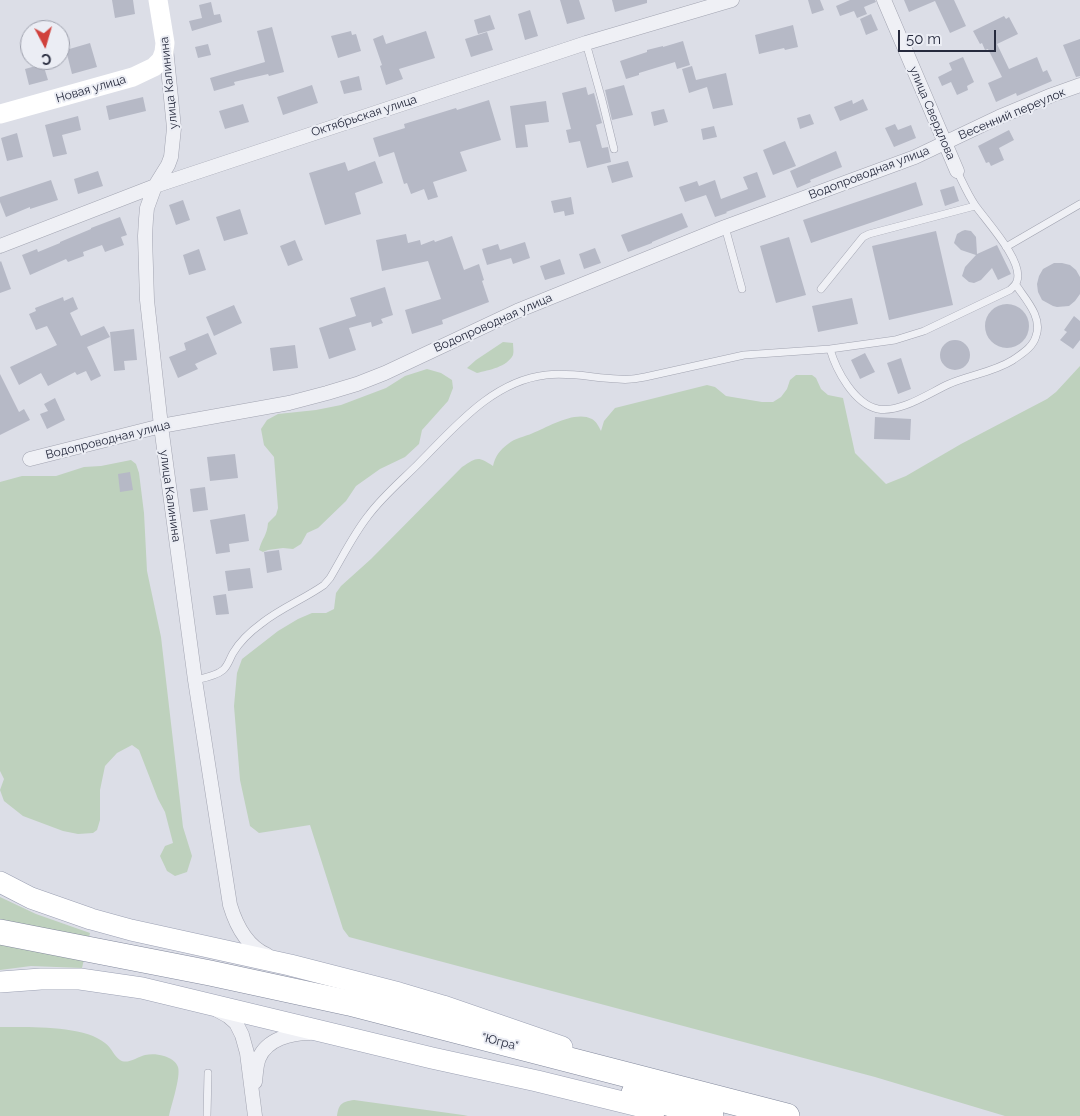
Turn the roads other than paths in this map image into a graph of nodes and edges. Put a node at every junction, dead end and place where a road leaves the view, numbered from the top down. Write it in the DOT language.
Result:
graph roads {
  1 [pos="158,0"];
  2 [pos="732,0"];
  3 [pos="884,0"];
  4 [pos="166,44"];
  5 [pos="586,44"];
  6 [pos="1080,85"];
  7 [pos="0,114"];
  8 [pos="945,143"];
  9 [pos="614,149"];
  10 [pos="957,171"];
  11 [pos="155,186"];
  12 [pos="1080,204"];
  13 [pos="975,206"];
  14 [pos="725,227"];
  15 [pos="0,246"];
  16 [pos="1006,247"];
  17 [pos="1016,285"];
  18 [pos="742,289"];
  19 [pos="822,289"];
  20 [pos="830,349"];
  21 [pos="161,426"];
  22 [pos="30,459"];
  23 [pos="195,680"];
  24 [pos="0,882"];
  25 [pos="0,932"];
  26 [pos="290,965"];
  27 [pos="210,973"];
  28 [pos="0,982"];
  29 [pos="201,1002"];
  30 [pos="338,1034"];
  31 [pos="208,1073"];
  32 [pos="254,1109"];
  33 [pos="207,1116"];
  34 [pos="680,1116"];
  35 [pos="711,1116"];
  36 [pos="787,1116"];
  37 [pos="793,1116"];
  1 -- 4 [label="street, улица Калинина"];
  2 -- 5 [label="street, Октябрьская улица"];
  3 -- 8 [label="street, улица Свердлова"];
  4 -- 7 [label="street, Новая улица"];
  4 -- 11 [label="street, улица Калинина"];
  5 -- 9 [label="lane"];
  5 -- 11 [label="street, Октябрьская улица"];
  6 -- 8 [label="street, Весенний переулок"];
  8 -- 10 [label="street, улица Свердлова"];
  8 -- 14 [label="street, Водопроводная улица"];
  10 -- 13 [label="lane"];
  11 -- 15 [label="street, Октябрьская улица"];
  11 -- 21 [label="street, улица Калинина"];
  12 -- 16 [label="lane"];
  13 -- 16 [label="lane"];
  13 -- 19 [label="lane"];
  14 -- 18 [label="lane"];
  14 -- 21 [label="street, Водопроводная улица"];
  16 -- 17 [label="lane"];
  17 -- 20 [label="lane"];
  17 -- 20 [label="lane"];
  20 -- 23 [label="lane"];
  21 -- 22 [label="street, Водопроводная улица"];
  21 -- 23 [label="street, улица Калинина"];
  23 -- 26 [label="street, улица Калинина"];
  24 -- 26 [label="main road"];
  25 -- 27 [label="highway, \"Югра\""];
  26 -- 37 [label="main road"];
  27 -- 35 [label="highway, \"Югра\""];
  27 -- 36 [label="highway, \"Югра\""];
  28 -- 29 [label="main road"];
  29 -- 30 [label="main road"];
  29 -- 32 [label="street"];
  30 -- 32 [label="street"];
  30 -- 34 [label="main road"];
  31 -- 33 [label="lane"];
}
